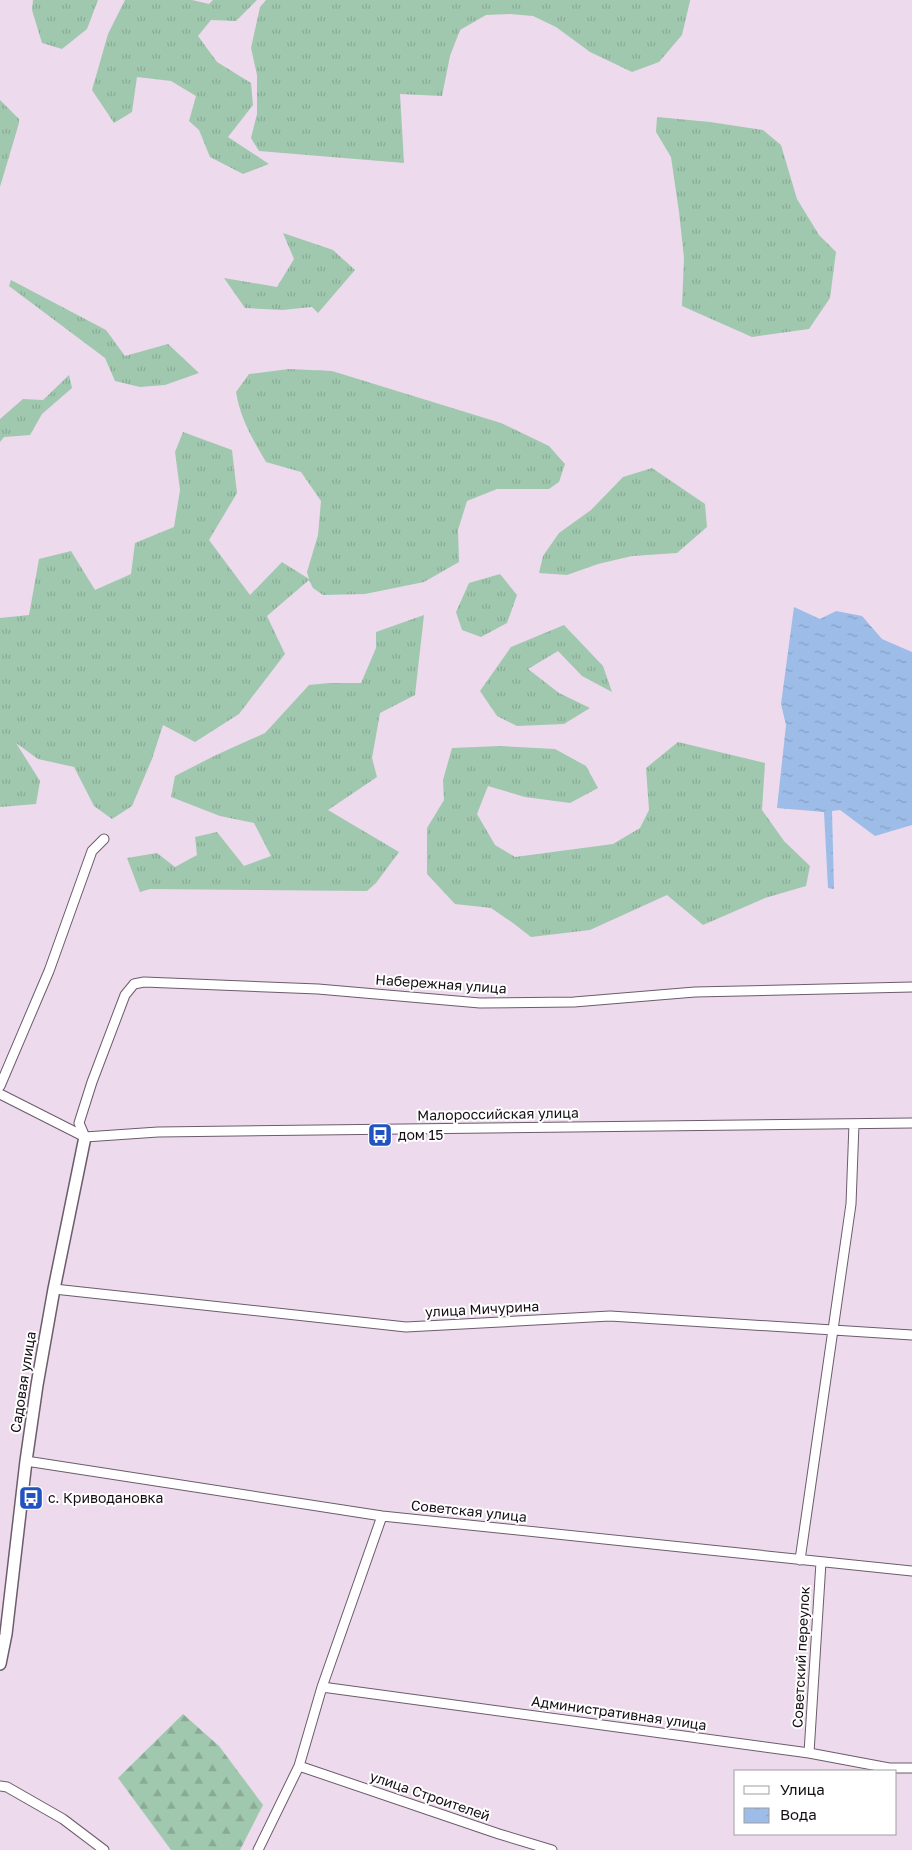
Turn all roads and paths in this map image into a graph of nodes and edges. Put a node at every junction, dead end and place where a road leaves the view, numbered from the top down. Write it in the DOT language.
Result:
graph roads {
  1 [pos="104,839"];
  2 [pos="912,987"];
  3 [pos="0,1086"];
  4 [pos="0,1094"];
  5 [pos="912,1123"];
  6 [pos="854,1124"];
  7 [pos="85,1137"];
  8 [pos="54,1289"];
  9 [pos="834,1329"];
  10 [pos="912,1335"];
  11 [pos="26,1461"];
  12 [pos="382,1516"];
  13 [pos="800,1560"];
  14 [pos="821,1562"];
  15 [pos="912,1571"];
  16 [pos="0,1664"];
  17 [pos="322,1687"];
  18 [pos="809,1752"];
  19 [pos="299,1766"];
  20 [pos="912,1768"];
  21 [pos="0,1786"];
  22 [pos="104,1850"];
  23 [pos="258,1850"];
  24 [pos="552,1850"];
  1 -- 3 [label="street"];
  2 -- 7 [label="street, Набережная улица"];
  4 -- 7 [label="street"];
  5 -- 6 [label="street, Малороссийская улица"];
  6 -- 7 [label="street, Малороссийская улица"];
  6 -- 9 [label="street"];
  7 -- 8 [label="street, Садовая улица"];
  8 -- 9 [label="street, улица Мичурина"];
  8 -- 11 [label="street, Садовая улица"];
  9 -- 10 [label="street, улица Мичурина"];
  9 -- 13 [label="street"];
  11 -- 12 [label="street, Советская улица"];
  11 -- 16 [label="street, Садовая улица"];
  12 -- 13 [label="street, Советская улица"];
  12 -- 17 [label="street"];
  13 -- 14 [label="street, Советская улица"];
  14 -- 15 [label="street, Советская улица"];
  14 -- 18 [label="street, Советский переулок"];
  17 -- 18 [label="street, Административная улица"];
  17 -- 19 [label="street"];
  18 -- 20 [label="street, Административная улица"];
  19 -- 23 [label="street"];
  19 -- 24 [label="street, улица Строителей"];
  21 -- 22 [label="street"];
}
